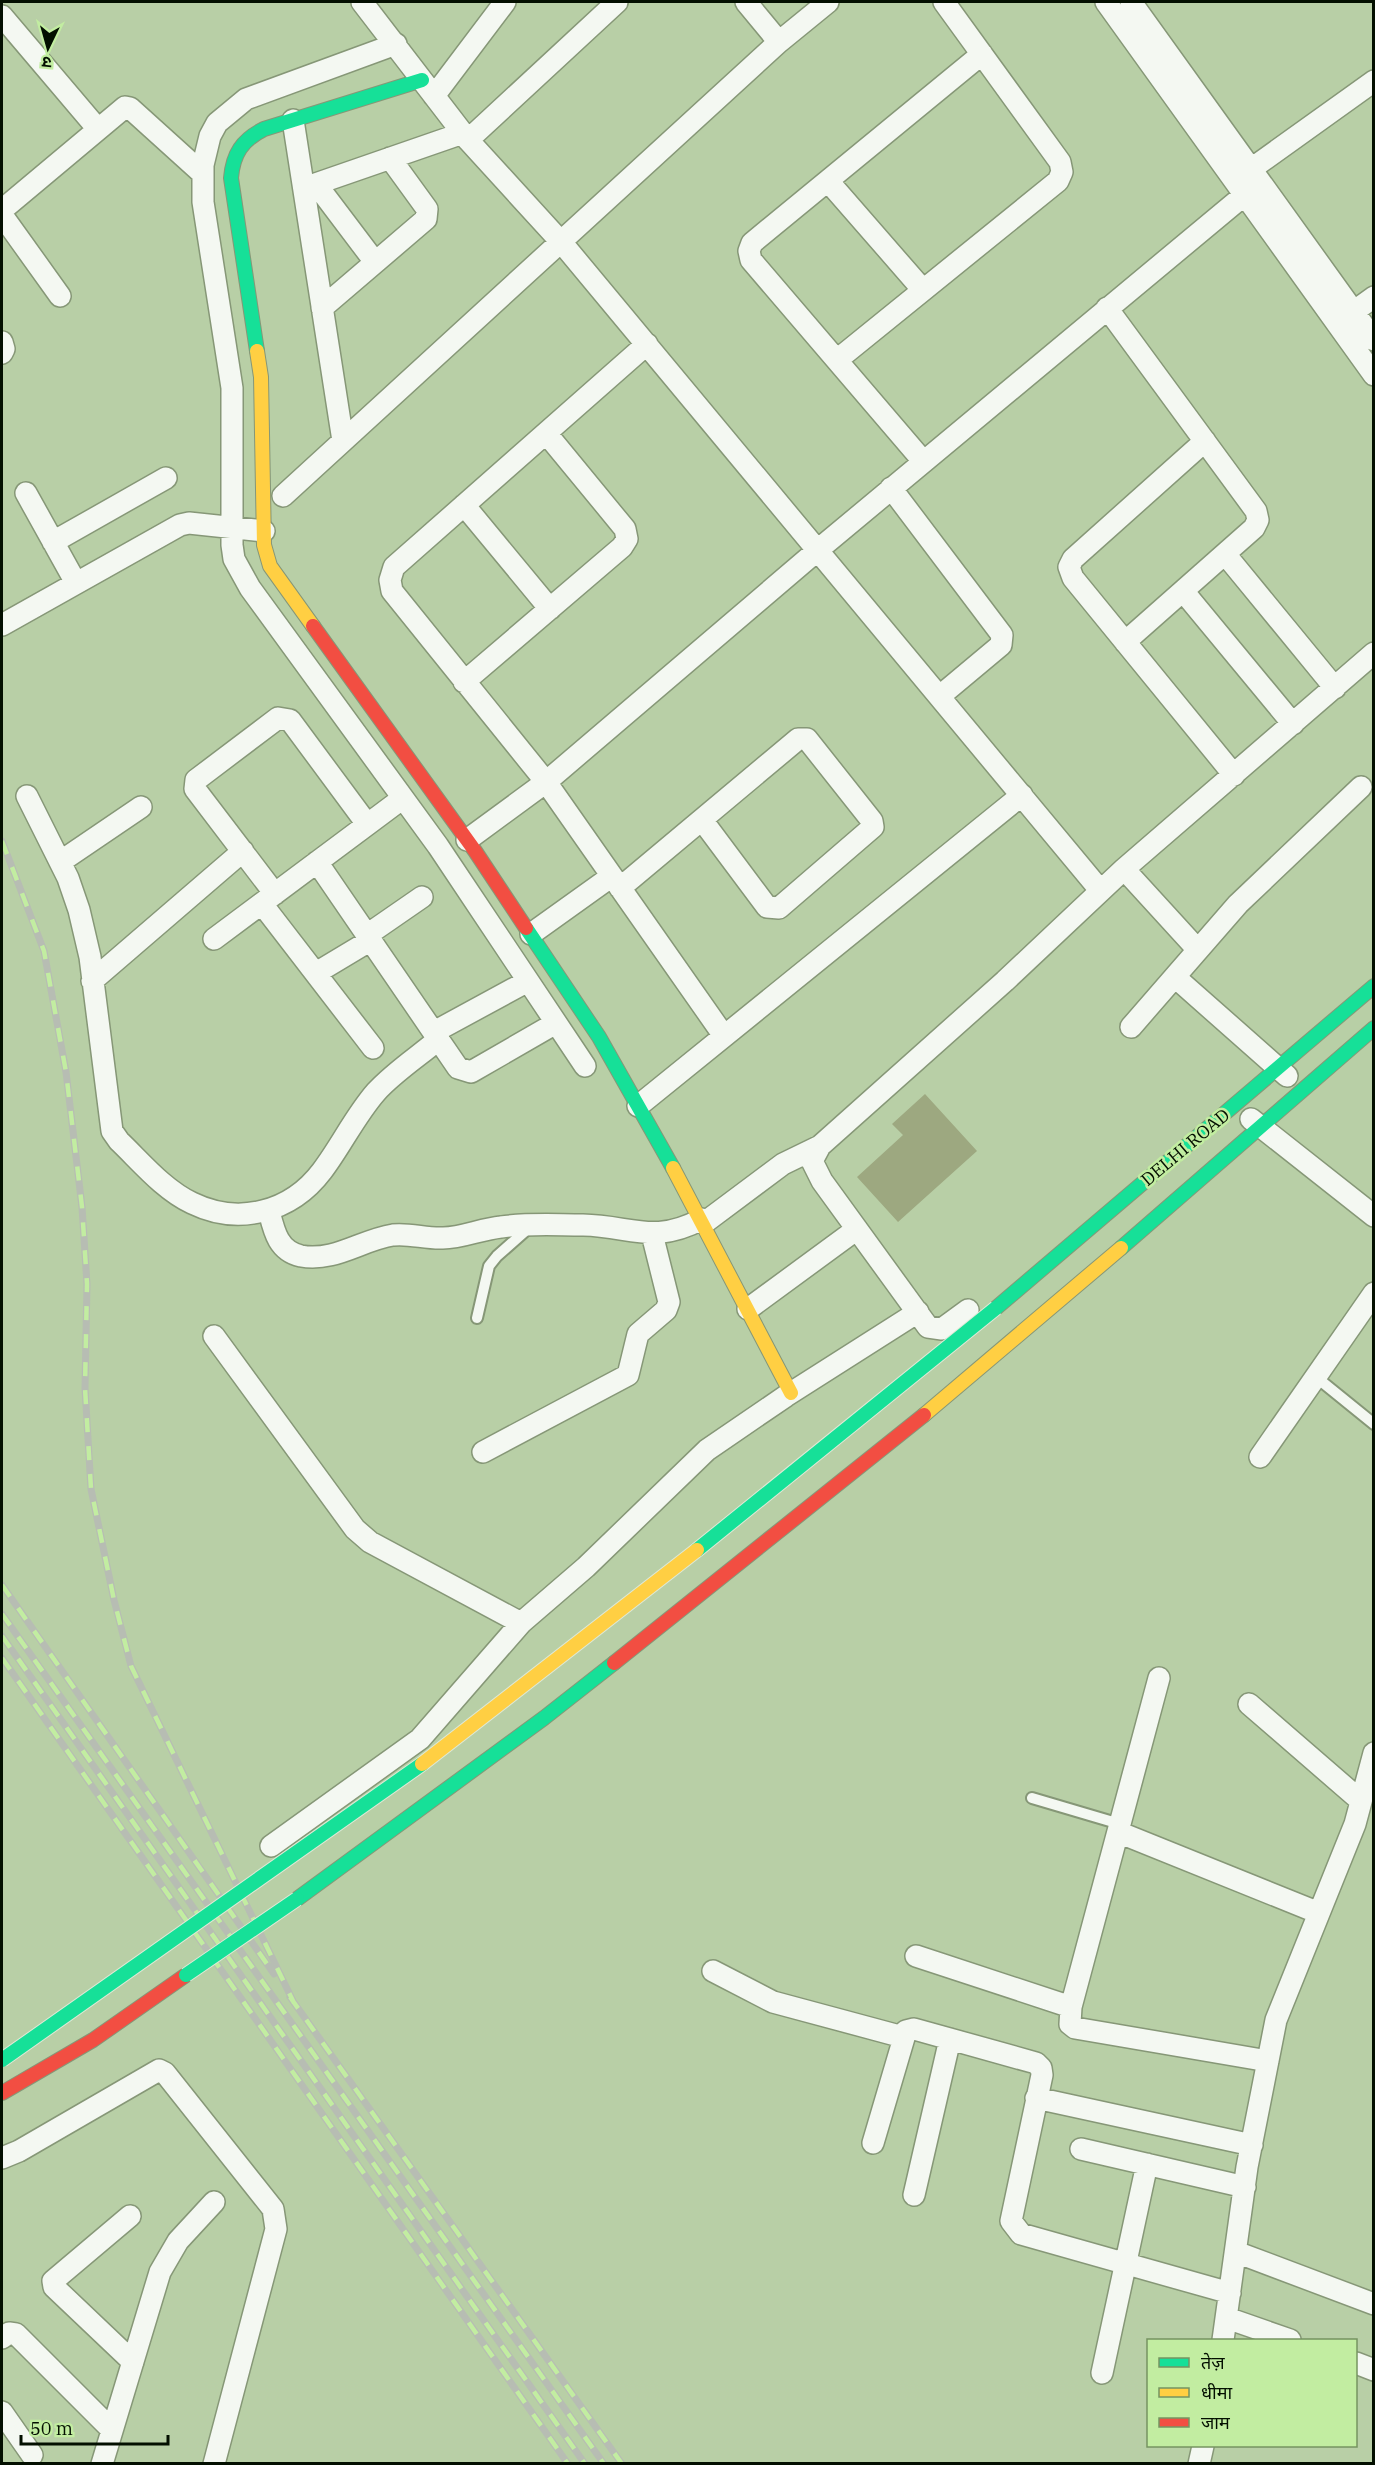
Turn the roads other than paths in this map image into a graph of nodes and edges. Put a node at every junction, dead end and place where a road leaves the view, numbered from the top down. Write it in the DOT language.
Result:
graph roads {
  1 [pos="362,2"];
  2 [pos="506,2"];
  3 [pos="617,2"];
  4 [pos="746,2"];
  5 [pos="828,2"];
  6 [pos="944,2"];
  7 [pos="1106,2"];
  8 [pos="1131,2"];
  9 [pos="2,16"];
  10 [pos="779,42"];
  11 [pos="982,54"];
  12 [pos="415,70"];
  13 [pos="1374,81"];
  14 [pos="293,120"];
  15 [pos="97,128"];
  16 [pos="466,137"];
  17 [pos="390,158"];
  18 [pos="203,174"];
  19 [pos="828,181"];
  20 [pos="1247,181"];
  21 [pos="310,186"];
  22 [pos="2,210"];
  23 [pos="2,215"];
  24 [pos="562,243"];
  25 [pos="375,262"];
  26 [pos="923,290"];
  27 [pos="60,296"];
  28 [pos="1374,297"];
  29 [pos="322,308"];
  30 [pos="1107,308"];
  31 [pos="1345,318"];
  32 [pos="1374,340"];
  33 [pos="2,342"];
  34 [pos="647,344"];
  35 [pos="2,352"];
  36 [pos="837,360"];
  37 [pos="1374,375"];
  38 [pos="546,433"];
  39 [pos="343,441"];
  40 [pos="1205,441"];
  41 [pos="924,461"];
  42 [pos="166,478"];
  43 [pos="891,488"];
  44 [pos="26,493"];
  45 [pos="283,496"];
  46 [pos="464,505"];
  47 [pos="248,530"];
  48 [pos="53,542"];
  49 [pos="819,549"];
  50 [pos="1225,554"];
  51 [pos="76,583"];
  52 [pos="1183,591"];
  53 [pos="550,609"];
  54 [pos="2,625"];
  55 [pos="1125,642"];
  56 [pos="1374,653"];
  57 [pos="464,682"];
  58 [pos="1335,688"];
  59 [pos="940,696"];
  60 [pos="1293,724"];
  61 [pos="1233,775"];
  62 [pos="546,782"];
  63 [pos="1361,787"];
  64 [pos="1022,795"];
  65 [pos="27,796"];
  66 [pos="403,798"];
  67 [pos="141,807"];
  68 [pos="702,820"];
  69 [pos="367,824"];
  70 [pos="243,851"];
  71 [pos="465,855"];
  72 [pos="60,862"];
  73 [pos="317,862"];
  74 [pos="1124,869"];
  75 [pos="616,882"];
  76 [pos="1100,891"];
  77 [pos="422,897"];
  78 [pos="269,899"];
  79 [pos="531,934"];
  80 [pos="369,937"];
  81 [pos="214,939"];
  82 [pos="1198,950"];
  83 [pos="316,973"];
  84 [pos="1175,977"];
  85 [pos="92,981"];
  86 [pos="528,981"];
  87 [pos="1374,986"];
  88 [pos="1344,1012"];
  89 [pos="556,1023"];
  90 [pos="1131,1027"];
  91 [pos="1371,1033"];
  92 [pos="437,1036"];
  93 [pos="724,1036"];
  94 [pos="373,1048"];
  95 [pos="585,1066"];
  96 [pos="1278,1068"];
  97 [pos="1302,1089"];
  98 [pos="638,1106"];
  99 [pos="1234,1106"];
  100 [pos="1260,1125"];
  101 [pos="820,1146"];
  102 [pos="269,1211"];
  103 [pos="1374,1216"];
  104 [pos="696,1224"];
  105 [pos="532,1225"];
  106 [pos="1092,1228"];
  107 [pos="857,1229"];
  108 [pos="652,1234"];
  109 [pos="1115,1253"];
  110 [pos="1374,1293"];
  111 [pos="748,1309"];
  112 [pos="918,1312"];
  113 [pos="477,1317"];
  114 [pos="214,1336"];
  115 [pos="1316,1377"];
  116 [pos="791,1393"];
  117 [pos="1374,1424"];
  118 [pos="483,1452"];
  119 [pos="1260,1457"];
  120 [pos="521,1623"];
  121 [pos="1159,1678"];
  122 [pos="1249,1704"];
  123 [pos="1373,1758"];
  124 [pos="1032,1798"];
  125 [pos="1361,1801"];
  126 [pos="1119,1828"];
  127 [pos="271,1846"];
  128 [pos="1319,1913"];
  129 [pos="916,1956"];
  130 [pos="713,1971"];
  131 [pos="1071,2007"];
  132 [pos="903,2037"];
  133 [pos="950,2039"];
  134 [pos="2,2060"];
  135 [pos="1268,2061"];
  136 [pos="2,2093"];
  137 [pos="1036,2098"];
  138 [pos="873,2143"];
  139 [pos="1252,2145"];
  140 [pos="1081,2149"];
  141 [pos="2,2158"];
  142 [pos="1147,2164"];
  143 [pos="1245,2187"];
  144 [pos="914,2195"];
  145 [pos="214,2202"];
  146 [pos="130,2216"];
  147 [pos="1236,2252"];
  148 [pos="1125,2264"];
  149 [pos="1230,2293"];
  150 [pos="1374,2304"];
  151 [pos="1227,2318"];
  152 [pos="2,2338"];
  153 [pos="1222,2339"];
  154 [pos="1287,2339"];
  155 [pos="133,2362"];
  156 [pos="1357,2363"];
  157 [pos="1374,2370"];
  158 [pos="1102,2373"];
  159 [pos="2,2412"];
  160 [pos="112,2430"];
  161 [pos="2,2441"];
  162 [pos="1203,2447"];
  163 [pos="38,2459"];
  164 [pos="102,2463"];
  165 [pos="214,2463"];
  166 [pos="1199,2463"];
  1 -- 12 [label="street"];
  2 -- 12 [label="street"];
  3 -- 16 [label="street"];
  4 -- 10 [label="street"];
  5 -- 10 [label="street"];
  6 -- 11 [label="street"];
  7 -- 20 [label="street"];
  8 -- 20 [label="street"];
  9 -- 15 [label="street"];
  10 -- 24 [label="street"];
  11 -- 19 [label="street"];
  11 -- 26 [label="street"];
  12 -- 14 [label="main road"];
  12 -- 16 [label="street"];
  12 -- 18 [label="street"];
  13 -- 20 [label="street"];
  14 -- 21 [label="street"];
  14 -- 47 [label="main road"];
  15 -- 18 [label="street"];
  15 -- 22 [label="street"];
  16 -- 17 [label="street"];
  16 -- 24 [label="street"];
  17 -- 21 [label="street"];
  17 -- 25 [label="street"];
  18 -- 47 [label="street"];
  19 -- 26 [label="street"];
  19 -- 36 [label="street"];
  20 -- 30 [label="street"];
  20 -- 31 [label="street"];
  21 -- 25 [label="street"];
  21 -- 29 [label="street"];
  23 -- 27 [label="street"];
  24 -- 34 [label="street"];
  24 -- 39 [label="street"];
  25 -- 29 [label="street"];
  26 -- 36 [label="street"];
  28 -- 31 [label="street"];
  29 -- 39 [label="street"];
  30 -- 40 [label="street"];
  30 -- 41 [label="street"];
  31 -- 32 [label="street"];
  31 -- 37 [label="street"];
  33 -- 35 [label="street"];
  34 -- 38 [label="street"];
  34 -- 49 [label="street"];
  36 -- 41 [label="street"];
  38 -- 46 [label="street"];
  38 -- 53 [label="street"];
  39 -- 45 [label="street"];
  40 -- 50 [label="street"];
  40 -- 55 [label="street"];
  41 -- 43 [label="street"];
  42 -- 48 [label="street"];
  43 -- 49 [label="street"];
  43 -- 59 [label="street"];
  44 -- 48 [label="street"];
  46 -- 53 [label="street"];
  46 -- 57 [label="street"];
  47 -- 51 [label="street"];
  47 -- 66 [label="street"];
  47 -- 71 [label="main road"];
  48 -- 51 [label="street"];
  49 -- 59 [label="street"];
  49 -- 62 [label="street"];
  50 -- 52 [label="street"];
  50 -- 58 [label="street"];
  51 -- 54 [label="street"];
  52 -- 55 [label="street"];
  52 -- 60 [label="street"];
  53 -- 57 [label="street"];
  55 -- 61 [label="street"];
  56 -- 58 [label="street"];
  57 -- 62 [label="street"];
  58 -- 60 [label="street"];
  59 -- 64 [label="street"];
  60 -- 61 [label="street"];
  61 -- 74 [label="street"];
  62 -- 71 [label="street"];
  62 -- 75 [label="street"];
  63 -- 82 [label="street"];
  64 -- 76 [label="street"];
  64 -- 93 [label="street"];
  65 -- 72 [label="street"];
  66 -- 69 [label="street"];
  66 -- 71 [label="street"];
  67 -- 72 [label="street"];
  68 -- 68 [label="street"];
  68 -- 75 [label="street"];
  69 -- 70 [label="street"];
  69 -- 73 [label="street"];
  70 -- 78 [label="street"];
  70 -- 85 [label="street"];
  71 -- 79 [label="main road"];
  71 -- 86 [label="street"];
  72 -- 85 [label="street"];
  73 -- 78 [label="street"];
  73 -- 80 [label="street"];
  74 -- 76 [label="street"];
  74 -- 82 [label="street"];
  75 -- 79 [label="street"];
  75 -- 93 [label="street"];
  76 -- 101 [label="street"];
  77 -- 80 [label="street"];
  78 -- 81 [label="street"];
  78 -- 83 [label="street"];
  79 -- 98 [label="main road"];
  80 -- 83 [label="street"];
  80 -- 92 [label="street"];
  82 -- 84 [label="street"];
  83 -- 94 [label="street"];
  84 -- 90 [label="street"];
  84 -- 96 [label="street"];
  85 -- 102 [label="street"];
  86 -- 89 [label="street"];
  86 -- 92 [label="street"];
  87 -- 88 [label="main road, DELHI ROAD"];
  88 -- 91 [label="street"];
  88 -- 96 [label="main road, DELHI ROAD"];
  89 -- 92 [label="street"];
  89 -- 95 [label="street"];
  91 -- 97 [label="main road"];
  92 -- 102 [label="street"];
  93 -- 98 [label="street"];
  96 -- 97 [label="street"];
  96 -- 99 [label="main road, DELHI ROAD"];
  97 -- 100 [label="main road"];
  98 -- 104 [label="main road"];
  99 -- 100 [label="street"];
  99 -- 106 [label="main road, DELHI ROAD"];
  100 -- 103 [label="street"];
  100 -- 109 [label="main road"];
  101 -- 104 [label="street"];
  101 -- 107 [label="street"];
  102 -- 105 [label="street"];
  104 -- 108 [label="street"];
  104 -- 111 [label="main road"];
  105 -- 108 [label="street"];
  105 -- 113 [label="lane"];
  106 -- 109 [label="street"];
  106 -- 112 [label="street"];
  106 -- 134 [label="main road, DELHI ROAD, bridge"];
  107 -- 111 [label="street"];
  107 -- 112 [label="street"];
  108 -- 118 [label="street"];
  109 -- 136 [label="main road, bridge"];
  110 -- 115 [label="street"];
  111 -- 116 [label="main road"];
  112 -- 116 [label="street"];
  114 -- 120 [label="street"];
  115 -- 117 [label="lane"];
  115 -- 119 [label="street"];
  116 -- 120 [label="street"];
  120 -- 127 [label="street"];
  121 -- 126 [label="street"];
  122 -- 125 [label="street"];
  123 -- 125 [label="street"];
  124 -- 126 [label="lane"];
  125 -- 128 [label="street"];
  126 -- 128 [label="street"];
  126 -- 131 [label="street"];
  128 -- 135 [label="street"];
  129 -- 131 [label="street"];
  130 -- 132 [label="street"];
  131 -- 135 [label="street"];
  132 -- 133 [label="street"];
  132 -- 138 [label="street"];
  133 -- 137 [label="street"];
  133 -- 144 [label="street"];
  135 -- 139 [label="street"];
  137 -- 139 [label="street"];
  137 -- 148 [label="street"];
  139 -- 143 [label="street"];
  140 -- 142 [label="street"];
  141 -- 165 [label="street"];
  142 -- 143 [label="street"];
  142 -- 148 [label="street"];
  143 -- 147 [label="street"];
  145 -- 155 [label="street"];
  146 -- 155 [label="street"];
  147 -- 149 [label="street"];
  147 -- 150 [label="street"];
  148 -- 149 [label="street"];
  148 -- 158 [label="street"];
  149 -- 151 [label="street"];
  151 -- 153 [label="street"];
  151 -- 154 [label="street"];
  152 -- 160 [label="street"];
  155 -- 160 [label="street"];
  156 -- 157 [label="street"];
  159 -- 163 [label="street"];
  160 -- 164 [label="street"];
  161 -- 163 [label="street"];
  162 -- 166 [label="street"];
}
